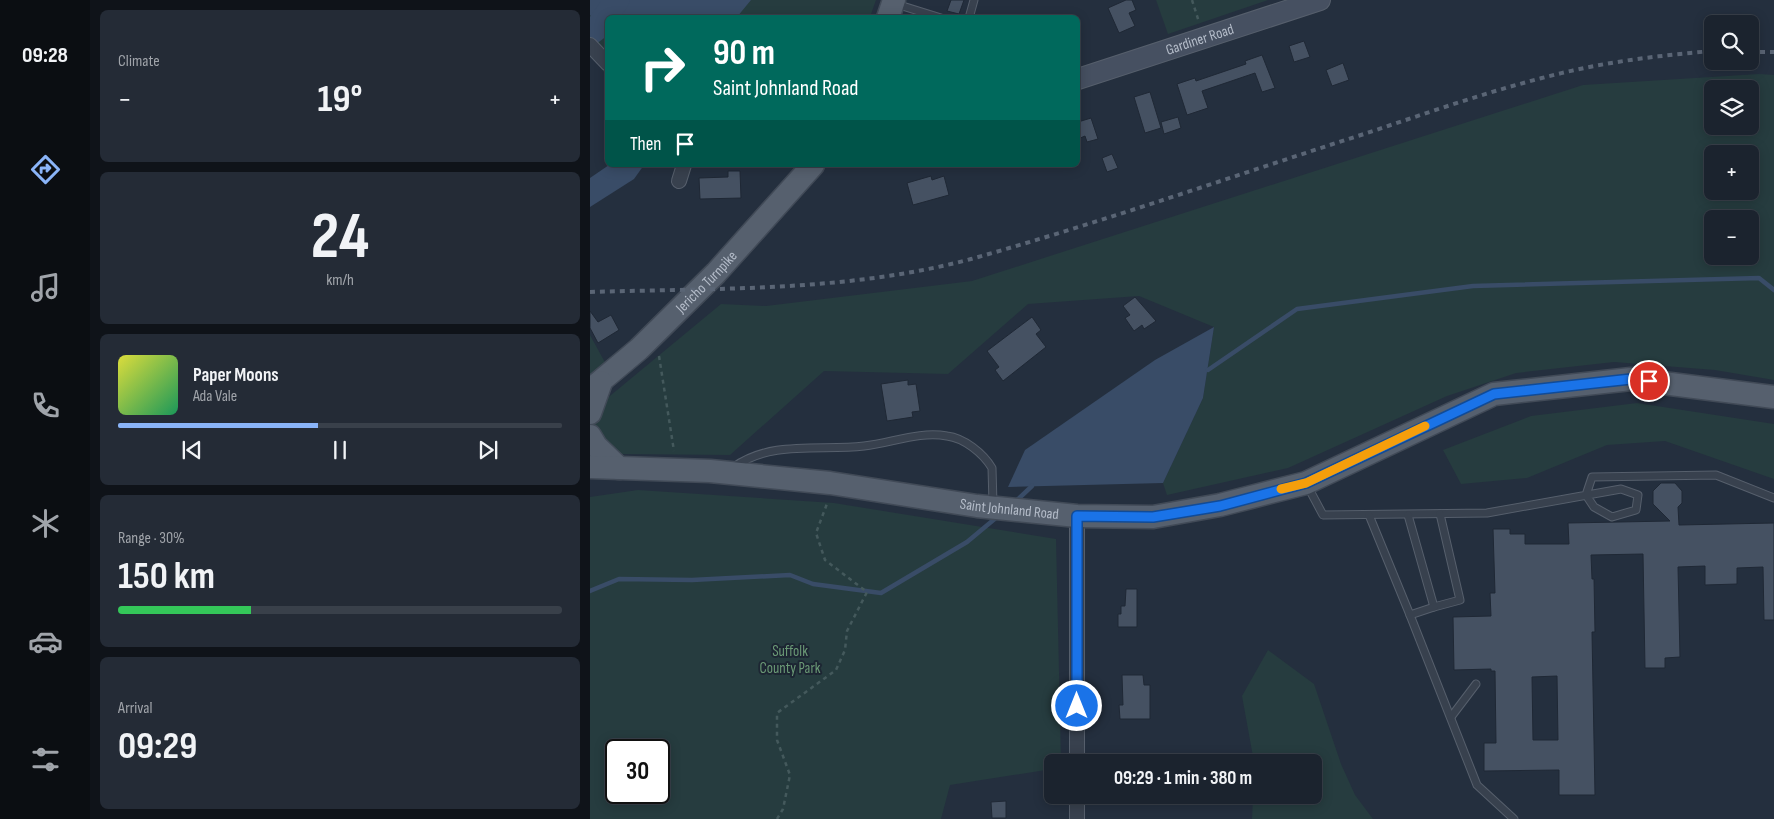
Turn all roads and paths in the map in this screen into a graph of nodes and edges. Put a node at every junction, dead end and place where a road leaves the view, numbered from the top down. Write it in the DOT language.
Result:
graph roads {
  1 [pos="974,0"];
  2 [pos="1192,0"];
  3 [pos="1320,0"];
  4 [pos="892,7"];
  5 [pos="928,15"];
  6 [pos="970,15"];
  7 [pos="1205,39"];
  8 [pos="593,49"];
  9 [pos="605,61"];
  10 [pos="1080,78"];
  11 [pos="683,167"];
  12 [pos="810,167"];
  13 [pos="679,181"];
  14 [pos="658,354"];
  15 [pos="595,386"];
  16 [pos="1774,397"];
  17 [pos="590,413"];
  18 [pos="590,436"];
  19 [pos="674,454"];
  20 [pos="590,467"];
  21 [pos="619,468"];
  22 [pos="726,473"];
  23 [pos="590,476"];
  24 [pos="1306,483"];
  25 [pos="1586,495"];
  26 [pos="910,496"];
  27 [pos="1774,498"];
  28 [pos="828,500"];
  29 [pos="984,507"];
  30 [pos="1408,514"];
  31 [pos="1440,514"];
  32 [pos="1369,515"];
  33 [pos="1077,516"];
  34 [pos="1434,607"];
  35 [pos="1410,615"];
  36 [pos="1476,684"];
  37 [pos="1451,717"];
  38 [pos="1077,754"];
  39 [pos="1077,804"];
  40 [pos="777,819"];
  41 [pos="1077,819"];
  42 [pos="1514,819"];
  1 -- 6 [label="lane"];
  2 -- 7 [label="path"];
  3 -- 7 [label="main road, Gardiner Road"];
  4 -- 5 [label="lane"];
  7 -- 10 [label="main road, Gardiner Road"];
  8 -- 9 [label="street"];
  11 -- 13 [label="street"];
  12 -- 15 [label="main road, Jericho Turnpike"];
  14 -- 19 [label="path"];
  15 -- 17 [label="main road"];
  16 -- 24 [label="main road, Saint Johnland Road"];
  18 -- 21 [label="main road"];
  20 -- 21 [label="main road, Saint Johnland Road"];
  21 -- 22 [label="main road, Saint Johnland Road"];
  22 -- 26 [label="main road, Saint Johnland Road"];
  22 -- 29 [label="lane"];
  23 -- 26 [label="main road, Saint Johnland Road"];
  24 -- 32 [label="lane"];
  24 -- 33 [label="main road, Saint Johnland Road"];
  25 -- 25 [label="lane"];
  25 -- 27 [label="lane"];
  25 -- 31 [label="lane"];
  26 -- 29 [label="main road, Saint Johnland Road"];
  28 -- 40 [label="path"];
  29 -- 33 [label="main road, Saint Johnland Road"];
  30 -- 31 [label="lane"];
  30 -- 32 [label="lane"];
  30 -- 34 [label="lane"];
  31 -- 34 [label="lane"];
  32 -- 35 [label="lane"];
  33 -- 38 [label="street"];
  34 -- 35 [label="lane"];
  35 -- 37 [label="lane"];
  36 -- 37 [label="lane"];
  37 -- 42 [label="lane"];
  39 -- 41 [label="street"];
}
